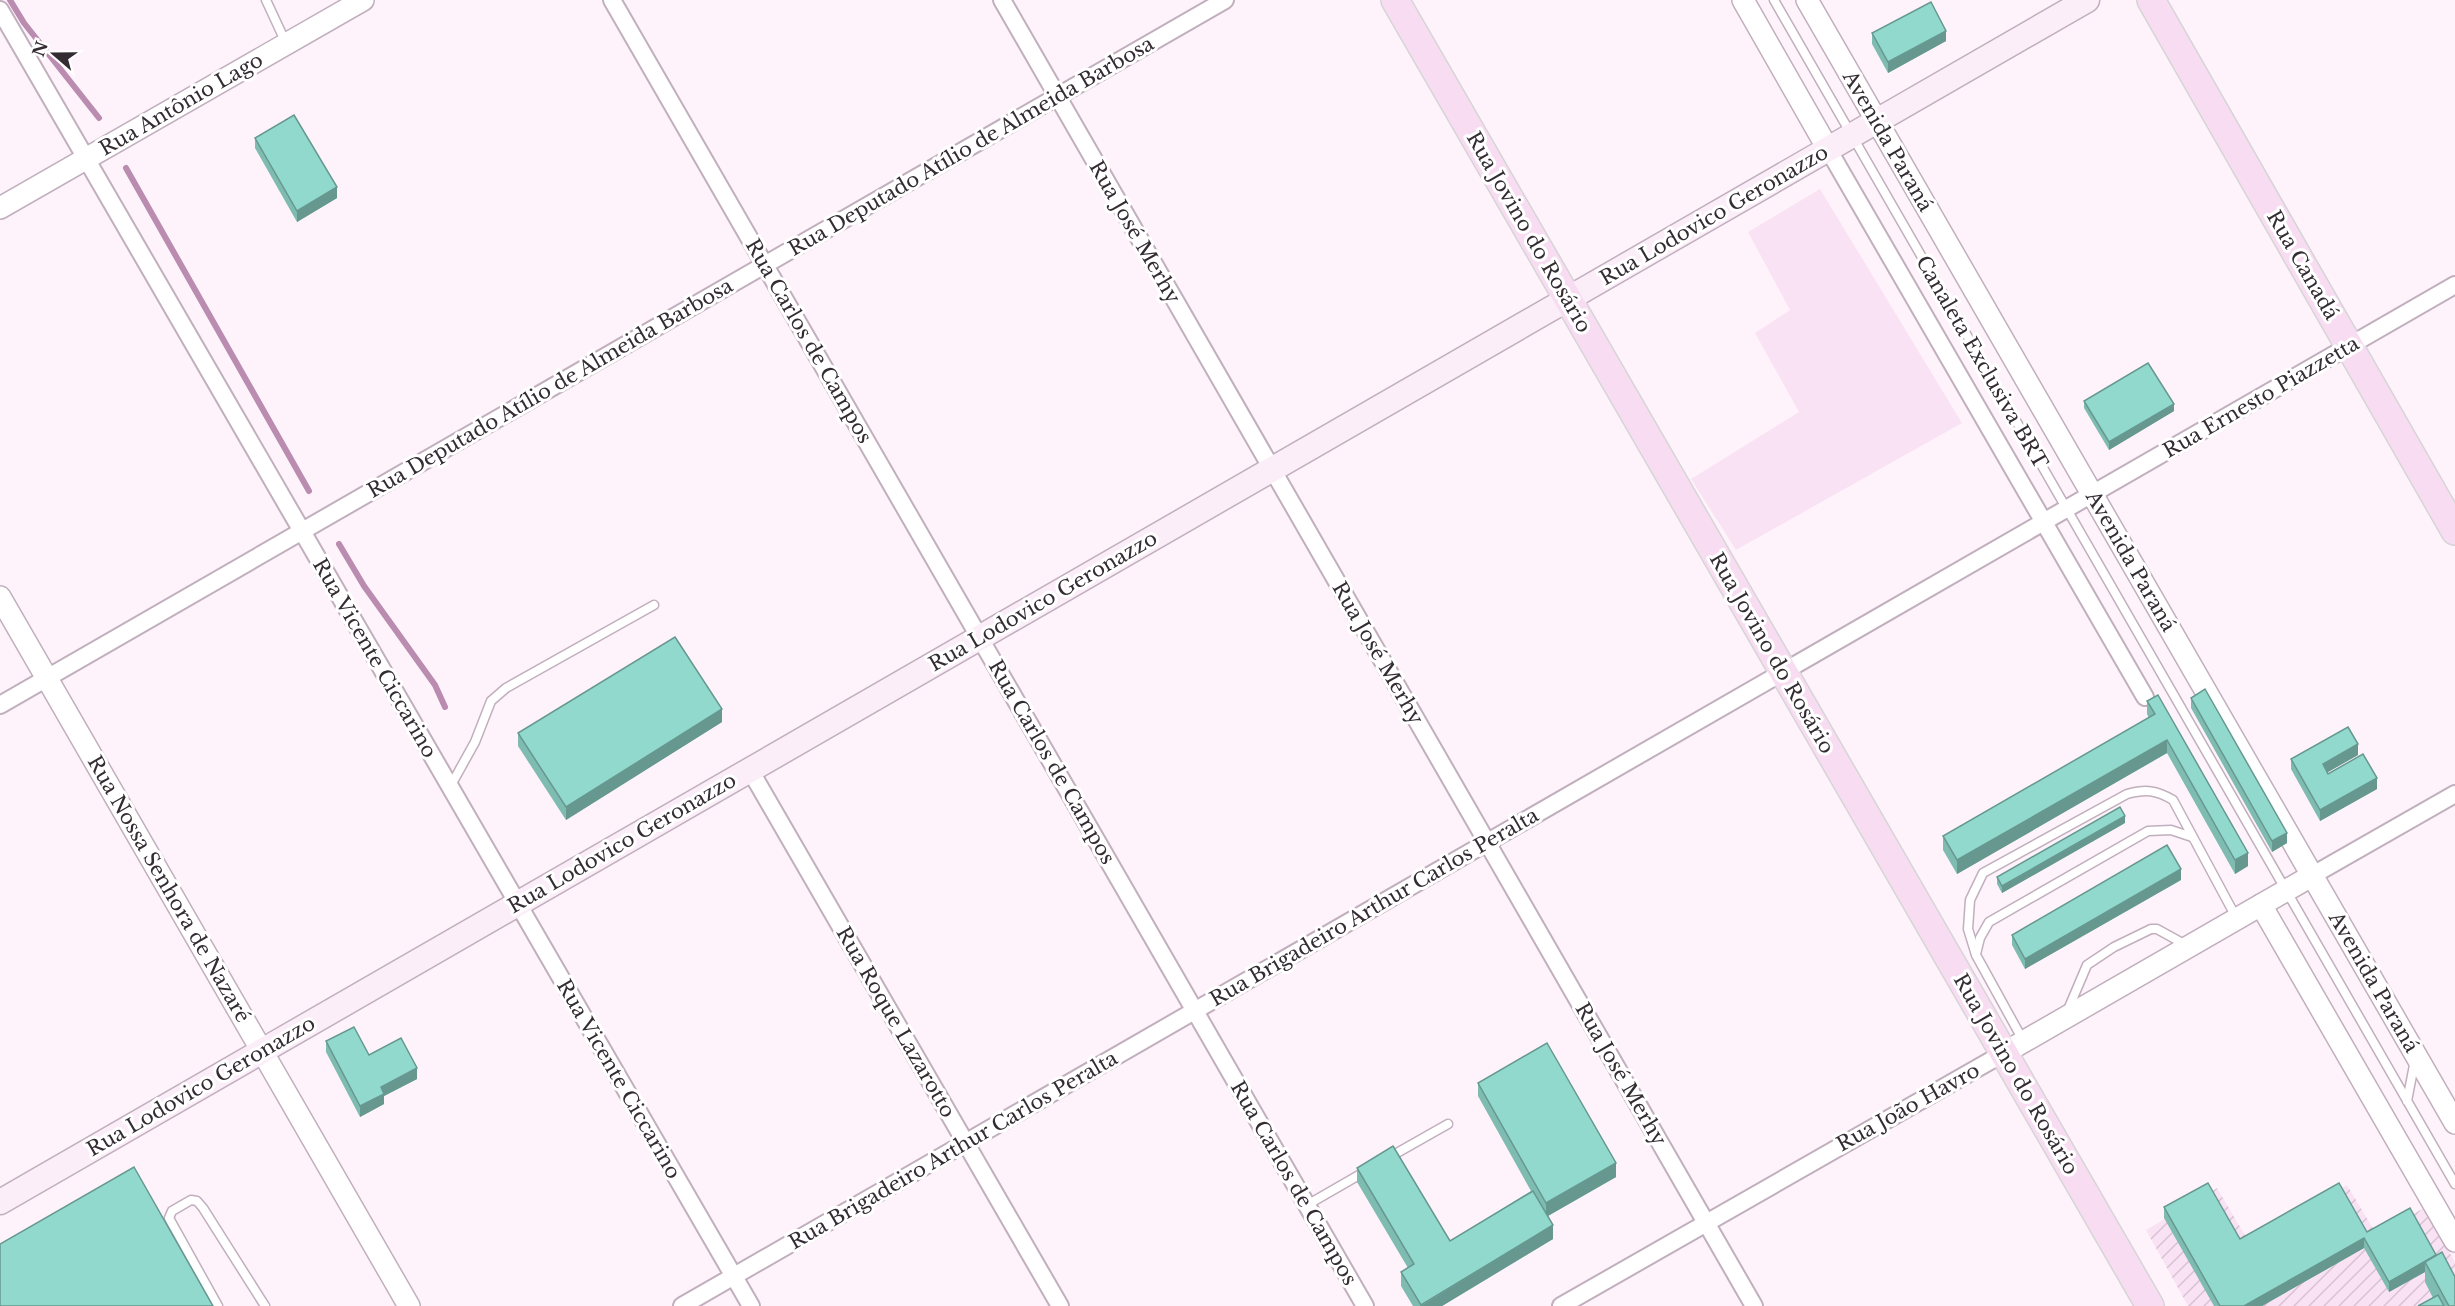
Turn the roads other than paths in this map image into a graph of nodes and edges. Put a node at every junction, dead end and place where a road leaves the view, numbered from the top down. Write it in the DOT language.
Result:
graph roads {
  1 [pos="266,0"];
  2 [pos="363,0"];
  3 [pos="612,0"];
  4 [pos="1002,0"];
  5 [pos="1225,0"];
  6 [pos="1395,0"];
  7 [pos="1743,0"];
  8 [pos="1774,0"];
  9 [pos="1807,0"];
  10 [pos="2087,0"];
  11 [pos="2151,0"];
  12 [pos="0,10"];
  13 [pos="286,44"];
  14 [pos="1057,96"];
  15 [pos="1877,121"];
  16 [pos="1852,135"];
  17 [pos="1828,149"];
  18 [pos="86,159"];
  19 [pos="0,208"];
  20 [pos="765,265"];
  21 [pos="2455,285"];
  22 [pos="1568,299"];
  23 [pos="2349,346"];
  24 [pos="1272,469"];
  25 [pos="2092,494"];
  26 [pos="2067,509"];
  27 [pos="2044,521"];
  28 [pos="302,531"];
  29 [pos="2455,531"];
  30 [pos="0,597"];
  31 [pos="654,605"];
  32 [pos="980,638"];
  33 [pos="1783,672"];
  34 [pos="46,678"];
  35 [pos="2145,697"];
  36 [pos="0,705"];
  37 [pos="750,770"];
  38 [pos="450,787"];
  39 [pos="2455,794"];
  40 [pos="2192,837"];
  41 [pos="1487,842"];
  42 [pos="2313,875"];
  43 [pos="2287,890"];
  44 [pos="518,904"];
  45 [pos="2260,905"];
  46 [pos="2237,919"];
  47 [pos="2189,946"];
  48 [pos="1976,955"];
  49 [pos="1195,1011"];
  50 [pos="2065,1018"];
  51 [pos="2014,1047"];
  52 [pos="262,1051"];
  53 [pos="2416,1055"];
  54 [pos="2407,1101"];
  55 [pos="2455,1123"];
  56 [pos="1448,1124"];
  57 [pos="966,1142"];
  58 [pos="2455,1184"];
  59 [pos="0,1202"];
  60 [pos="1307,1205"];
  61 [pos="1705,1222"];
  62 [pos="2455,1236"];
  63 [pos="733,1276"];
  64 [pos="2142,1303"];
  65 [pos="218,1306"];
  66 [pos="265,1306"];
  67 [pos="409,1306"];
  68 [pos="682,1306"];
  69 [pos="751,1306"];
  70 [pos="1060,1306"];
  71 [pos="1365,1306"];
  72 [pos="1561,1306"];
  73 [pos="1754,1306"];
  1 -- 13 [label="lane"];
  2 -- 13 [label="street, Rua Antônio Lago"];
  3 -- 20 [label="street, Rua Carlos de Campos"];
  4 -- 14 [label="street, Rua José Merhy"];
  5 -- 14 [label="street, Rua Deputado Atílio de Almeida Barbosa"];
  6 -- 22 [label="main road, Rua Jovino do Rosário"];
  7 -- 17 [label="street"];
  8 -- 16 [label="lane, Canaleta Exclusiva BRT"];
  9 -- 15 [label="street, Avenida Paraná"];
  10 -- 15 [label="main road, Rua Lodovico Geronazzo"];
  11 -- 23 [label="main road, Rua Canadá"];
  12 -- 18 [label="street, Rua Vicente Ciccarino"];
  13 -- 18 [label="street, Rua Antônio Lago"];
  14 -- 20 [label="street, Rua Deputado Atílio de Almeida Barbosa"];
  14 -- 24 [label="street, Rua José Merhy"];
  15 -- 16 [label="main road, Rua Lodovico Geronazzo"];
  15 -- 25 [label="street, Avenida Paraná"];
  16 -- 17 [label="main road, Rua Lodovico Geronazzo"];
  16 -- 26 [label="lane, Canaleta Exclusiva BRT"];
  17 -- 22 [label="main road, Rua Lodovico Geronazzo"];
  17 -- 27 [label="street"];
  18 -- 19 [label="street, Rua Antônio Lago"];
  18 -- 28 [label="street, Rua Vicente Ciccarino"];
  20 -- 28 [label="street, Rua Deputado Atílio de Almeida Barbosa"];
  20 -- 32 [label="street, Rua Carlos de Campos"];
  21 -- 23 [label="street, Rua Ernesto Piazzetta"];
  22 -- 24 [label="main road, Rua Lodovico Geronazzo"];
  22 -- 33 [label="main road, Rua Jovino do Rosário"];
  23 -- 25 [label="street, Rua Ernesto Piazzetta"];
  23 -- 29 [label="main road, Rua Canadá"];
  24 -- 32 [label="main road, Rua Lodovico Geronazzo"];
  24 -- 41 [label="street, Rua José Merhy"];
  25 -- 26 [label="street, Rua Ernesto Piazzetta"];
  25 -- 42 [label="street, Avenida Paraná"];
  26 -- 27 [label="street, Rua Brigadeiro Arthur Carlos Peralta"];
  26 -- 43 [label="lane, Canaleta Exclusiva BRT"];
  27 -- 33 [label="street, Rua Brigadeiro Arthur Carlos Peralta"];
  27 -- 35 [label="street"];
  28 -- 34 [label="street, Rua Deputado Atílio de Almeida Barbosa"];
  28 -- 38 [label="street, Rua Vicente Ciccarino"];
  30 -- 34 [label="street, Rua Nossa Senhora de Nazaré"];
  31 -- 38 [label="lane"];
  32 -- 37 [label="main road, Rua Lodovico Geronazzo"];
  32 -- 49 [label="street, Rua Carlos de Campos"];
  33 -- 41 [label="street, Rua Brigadeiro Arthur Carlos Peralta"];
  33 -- 51 [label="main road, Rua Jovino do Rosário"];
  34 -- 36 [label="street, Rua Deputado Atílio de Almeida Barbosa"];
  34 -- 52 [label="street, Rua Nossa Senhora de Nazaré"];
  37 -- 44 [label="main road, Rua Lodovico Geronazzo"];
  37 -- 57 [label="street, Rua Roque Lazarotto"];
  38 -- 44 [label="street, Rua Vicente Ciccarino"];
  39 -- 42 [label="street"];
  40 -- 46 [label="lane"];
  40 -- 48 [label="lane"];
  40 -- 48 [label="lane"];
  41 -- 49 [label="street, Rua Brigadeiro Arthur Carlos Peralta"];
  41 -- 61 [label="street, Rua José Merhy"];
  42 -- 43 [label="street, Rua João Havro"];
  42 -- 53 [label="street, Avenida Paraná"];
  43 -- 45 [label="street, Rua João Havro"];
  43 -- 54 [label="lane"];
  44 -- 52 [label="main road, Rua Lodovico Geronazzo"];
  44 -- 63 [label="street, Rua Vicente Ciccarino"];
  45 -- 46 [label="street, Rua João Havro"];
  45 -- 62 [label="street"];
  46 -- 47 [label="street, Rua João Havro"];
  47 -- 50 [label="street, Rua João Havro"];
  47 -- 50 [label="lane"];
  48 -- 51 [label="lane"];
  49 -- 57 [label="street, Rua Brigadeiro Arthur Carlos Peralta"];
  49 -- 60 [label="street, Rua Carlos de Campos"];
  50 -- 51 [label="street, Rua João Havro"];
  51 -- 61 [label="street, Rua João Havro"];
  51 -- 64 [label="main road, Rua Jovino do Rosário"];
  52 -- 59 [label="main road, Rua Lodovico Geronazzo"];
  52 -- 67 [label="street, Rua Nossa Senhora de Nazaré"];
  53 -- 54 [label="lane"];
  53 -- 55 [label="street, Avenida Paraná"];
  54 -- 58 [label="lane"];
  56 -- 60 [label="lane"];
  57 -- 63 [label="street, Rua Brigadeiro Arthur Carlos Peralta"];
  57 -- 70 [label="street, Rua Roque Lazarotto"];
  60 -- 71 [label="street, Rua Carlos de Campos"];
  61 -- 72 [label="street, Rua João Havro"];
  61 -- 73 [label="street, Rua José Merhy"];
  63 -- 68 [label="street, Rua Brigadeiro Arthur Carlos Peralta"];
  63 -- 69 [label="street, Rua Vicente Ciccarino"];
  65 -- 66 [label="lane"];
}
